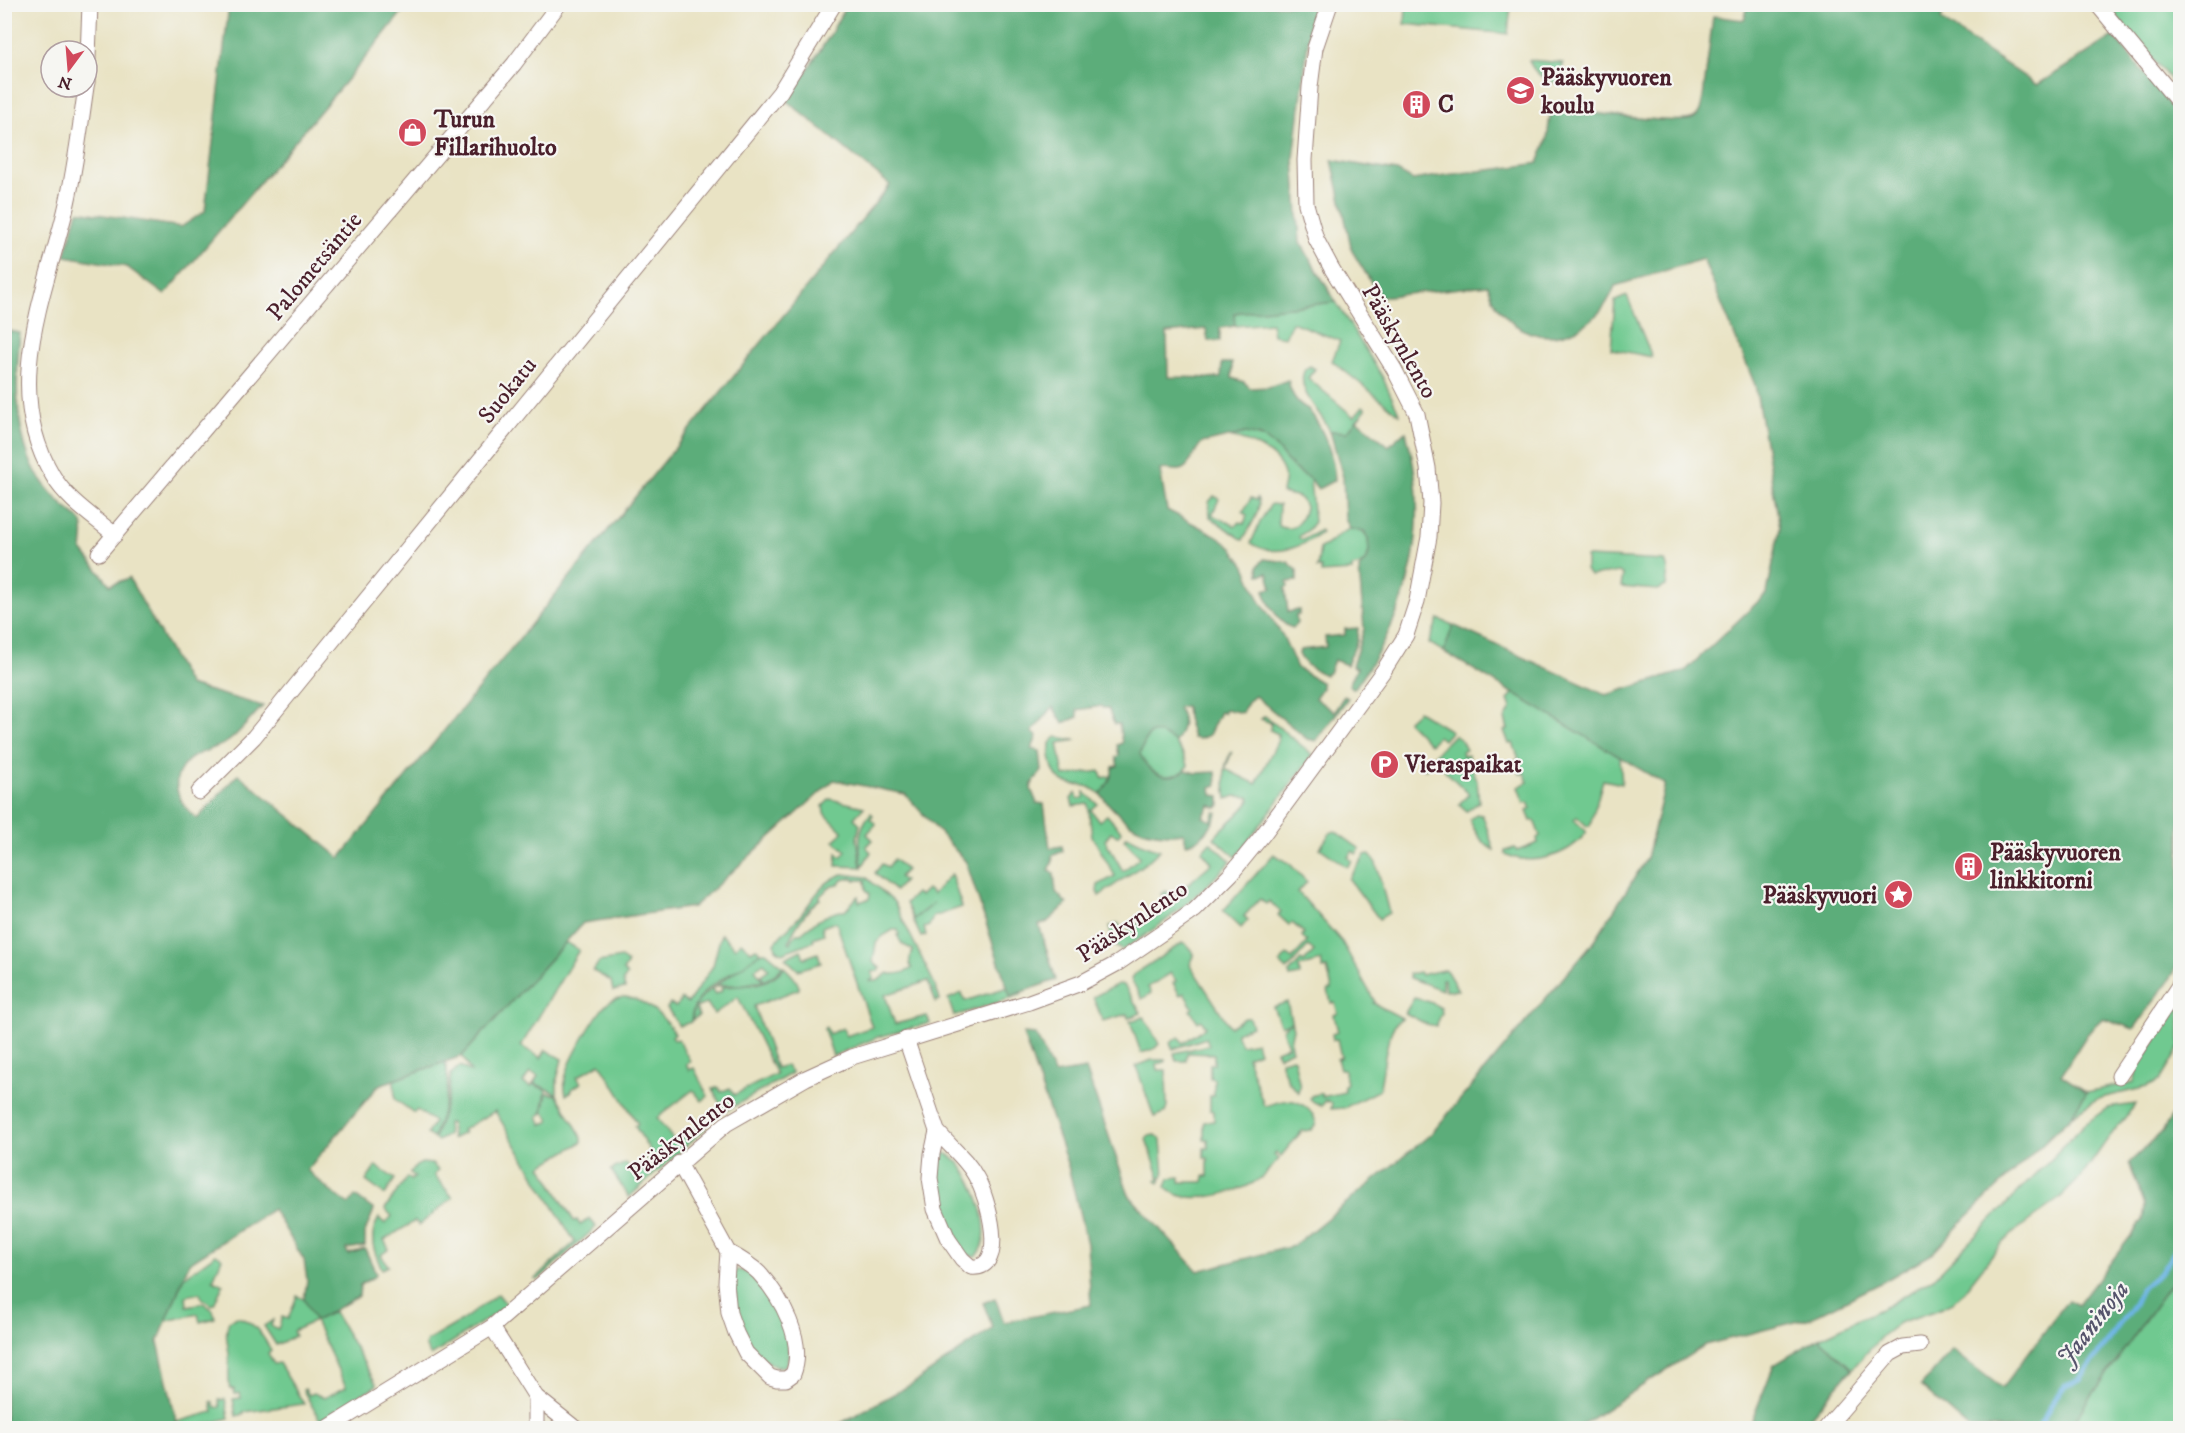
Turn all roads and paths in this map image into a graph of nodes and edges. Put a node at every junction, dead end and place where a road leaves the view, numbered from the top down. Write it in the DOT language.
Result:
graph roads {
  1 [pos="90,4"];
  2 [pos="558,4"];
  3 [pos="834,4"];
  4 [pos="1330,4"];
  5 [pos="2097,4"];
  6 [pos="89,39"];
  7 [pos="85,99"];
  8 [pos="2181,104"];
  9 [pos="116,535"];
  10 [pos="99,553"];
  11 [pos="200,792"];
  12 [pos="2181,984"];
  13 [pos="906,1039"];
  14 [pos="2119,1076"];
  15 [pos="937,1131"];
  16 [pos="679,1163"];
  17 [pos="728,1252"];
  18 [pos="492,1327"];
  19 [pos="1920,1345"];
  20 [pos="536,1397"];
  21 [pos="328,1428"];
  22 [pos="536,1428"];
  23 [pos="574,1428"];
  24 [pos="1826,1428"];
  1 -- 6 [label="street"];
  2 -- 9 [label="street, Palometsäntie"];
  3 -- 11 [label="street, Suokatu"];
  4 -- 13 [label="street, Pääskynlento"];
  5 -- 8 [label="street"];
  7 -- 9 [label="street"];
  9 -- 10 [label="street, Palometsäntie"];
  12 -- 14 [label="street"];
  13 -- 15 [label="street"];
  13 -- 16 [label="street, Pääskynlento"];
  15 -- 15 [label="street"];
  16 -- 17 [label="street"];
  16 -- 18 [label="street, Pääskynlento"];
  17 -- 17 [label="street"];
  18 -- 20 [label="street"];
  18 -- 21 [label="street, Pääskynlento"];
  19 -- 24 [label="street"];
  20 -- 22 [label="street"];
  20 -- 23 [label="street"];
}
